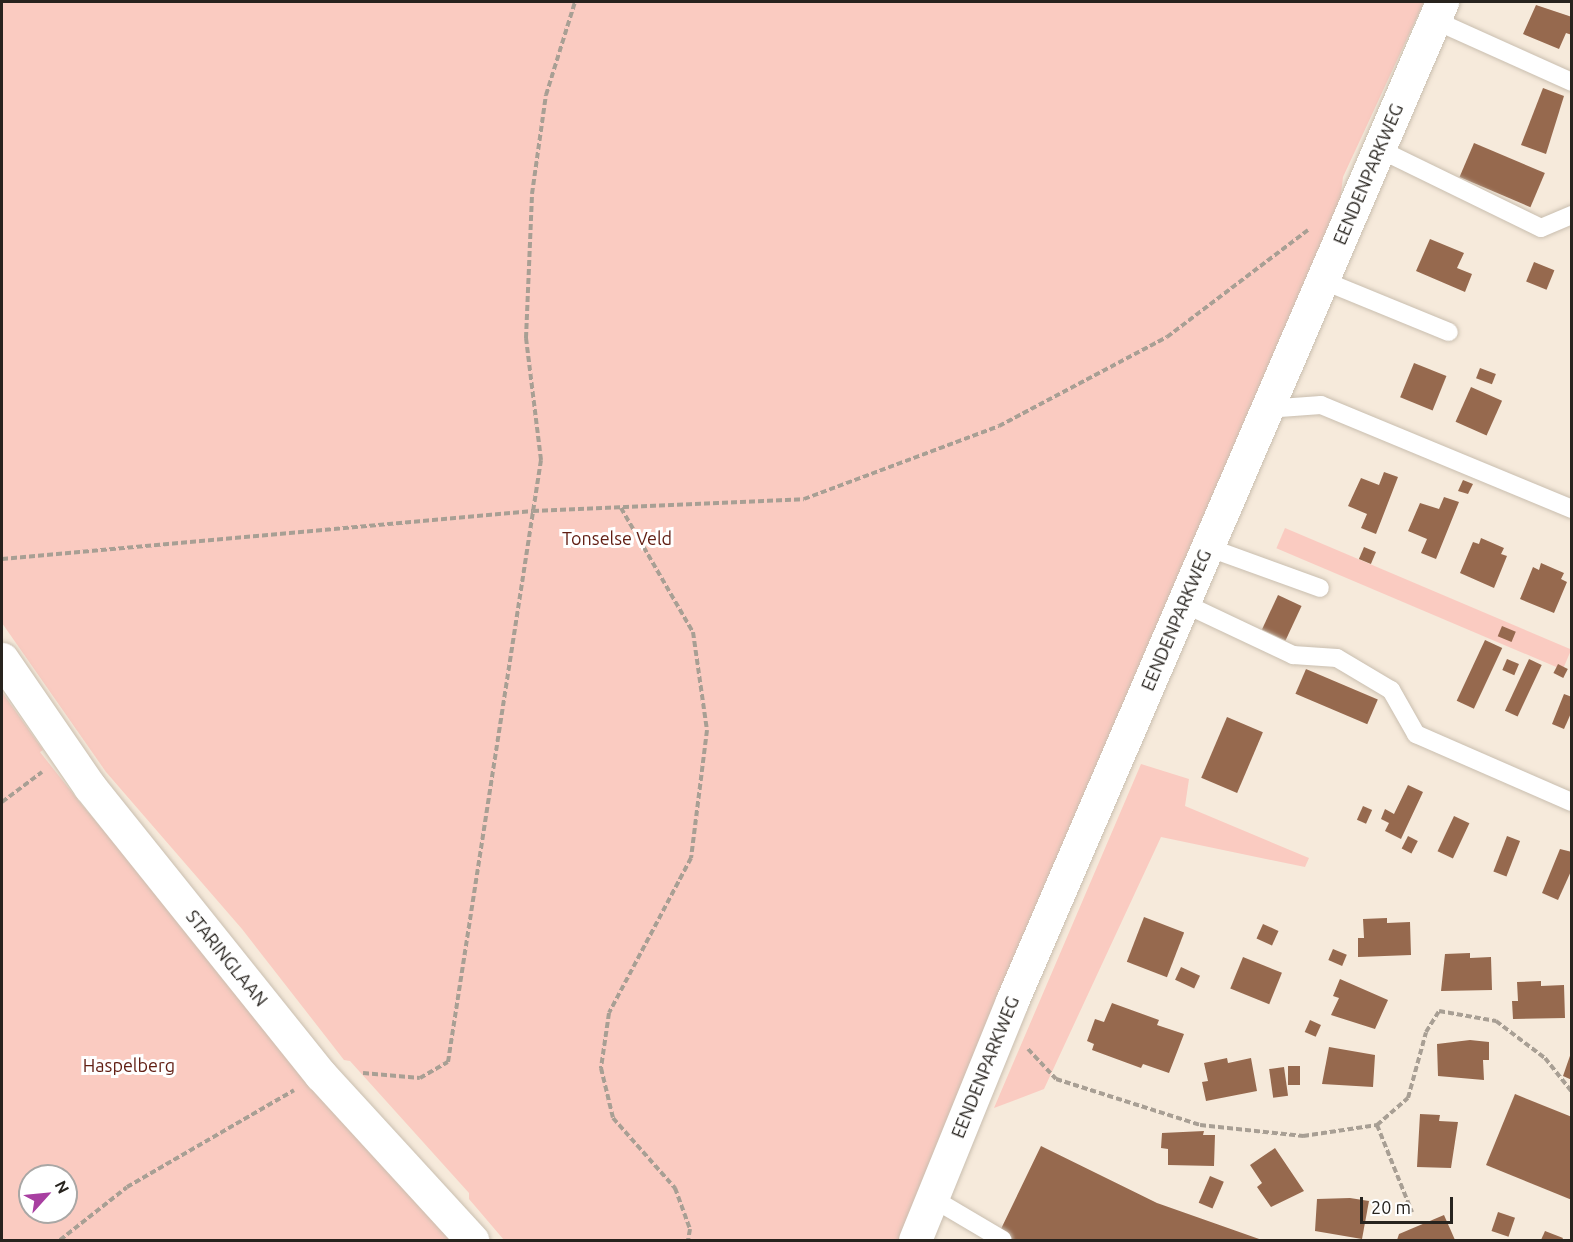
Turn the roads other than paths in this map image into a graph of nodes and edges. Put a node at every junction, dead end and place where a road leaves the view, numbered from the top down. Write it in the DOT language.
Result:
graph roads {
  1 [pos="1438,11"];
  2 [pos="1572,82"];
  3 [pos="1378,149"];
  4 [pos="1572,214"];
  5 [pos="1322,280"];
  6 [pos="1449,332"];
  7 [pos="1266,409"];
  8 [pos="1571,506"];
  9 [pos="1207,547"];
  10 [pos="1320,588"];
  11 [pos="1183,603"];
  12 [pos="2,658"];
  13 [pos="1572,802"];
  14 [pos="932,1198"];
  15 [pos="472,1240"];
  16 [pos="915,1240"];
  17 [pos="1003,1240"];
  1 -- 2 [label="lane"];
  1 -- 3 [label="street, EENDENPARKWEG"];
  3 -- 4 [label="lane"];
  3 -- 5 [label="street, EENDENPARKWEG"];
  5 -- 6 [label="lane"];
  5 -- 7 [label="street, EENDENPARKWEG"];
  7 -- 8 [label="lane"];
  7 -- 9 [label="street, EENDENPARKWEG"];
  9 -- 10 [label="lane"];
  9 -- 11 [label="street, EENDENPARKWEG"];
  11 -- 13 [label="lane"];
  11 -- 14 [label="street, EENDENPARKWEG"];
  12 -- 15 [label="street, STARINGLAAN"];
  14 -- 16 [label="street, EENDENPARKWEG"];
  14 -- 17 [label="lane"];
}
